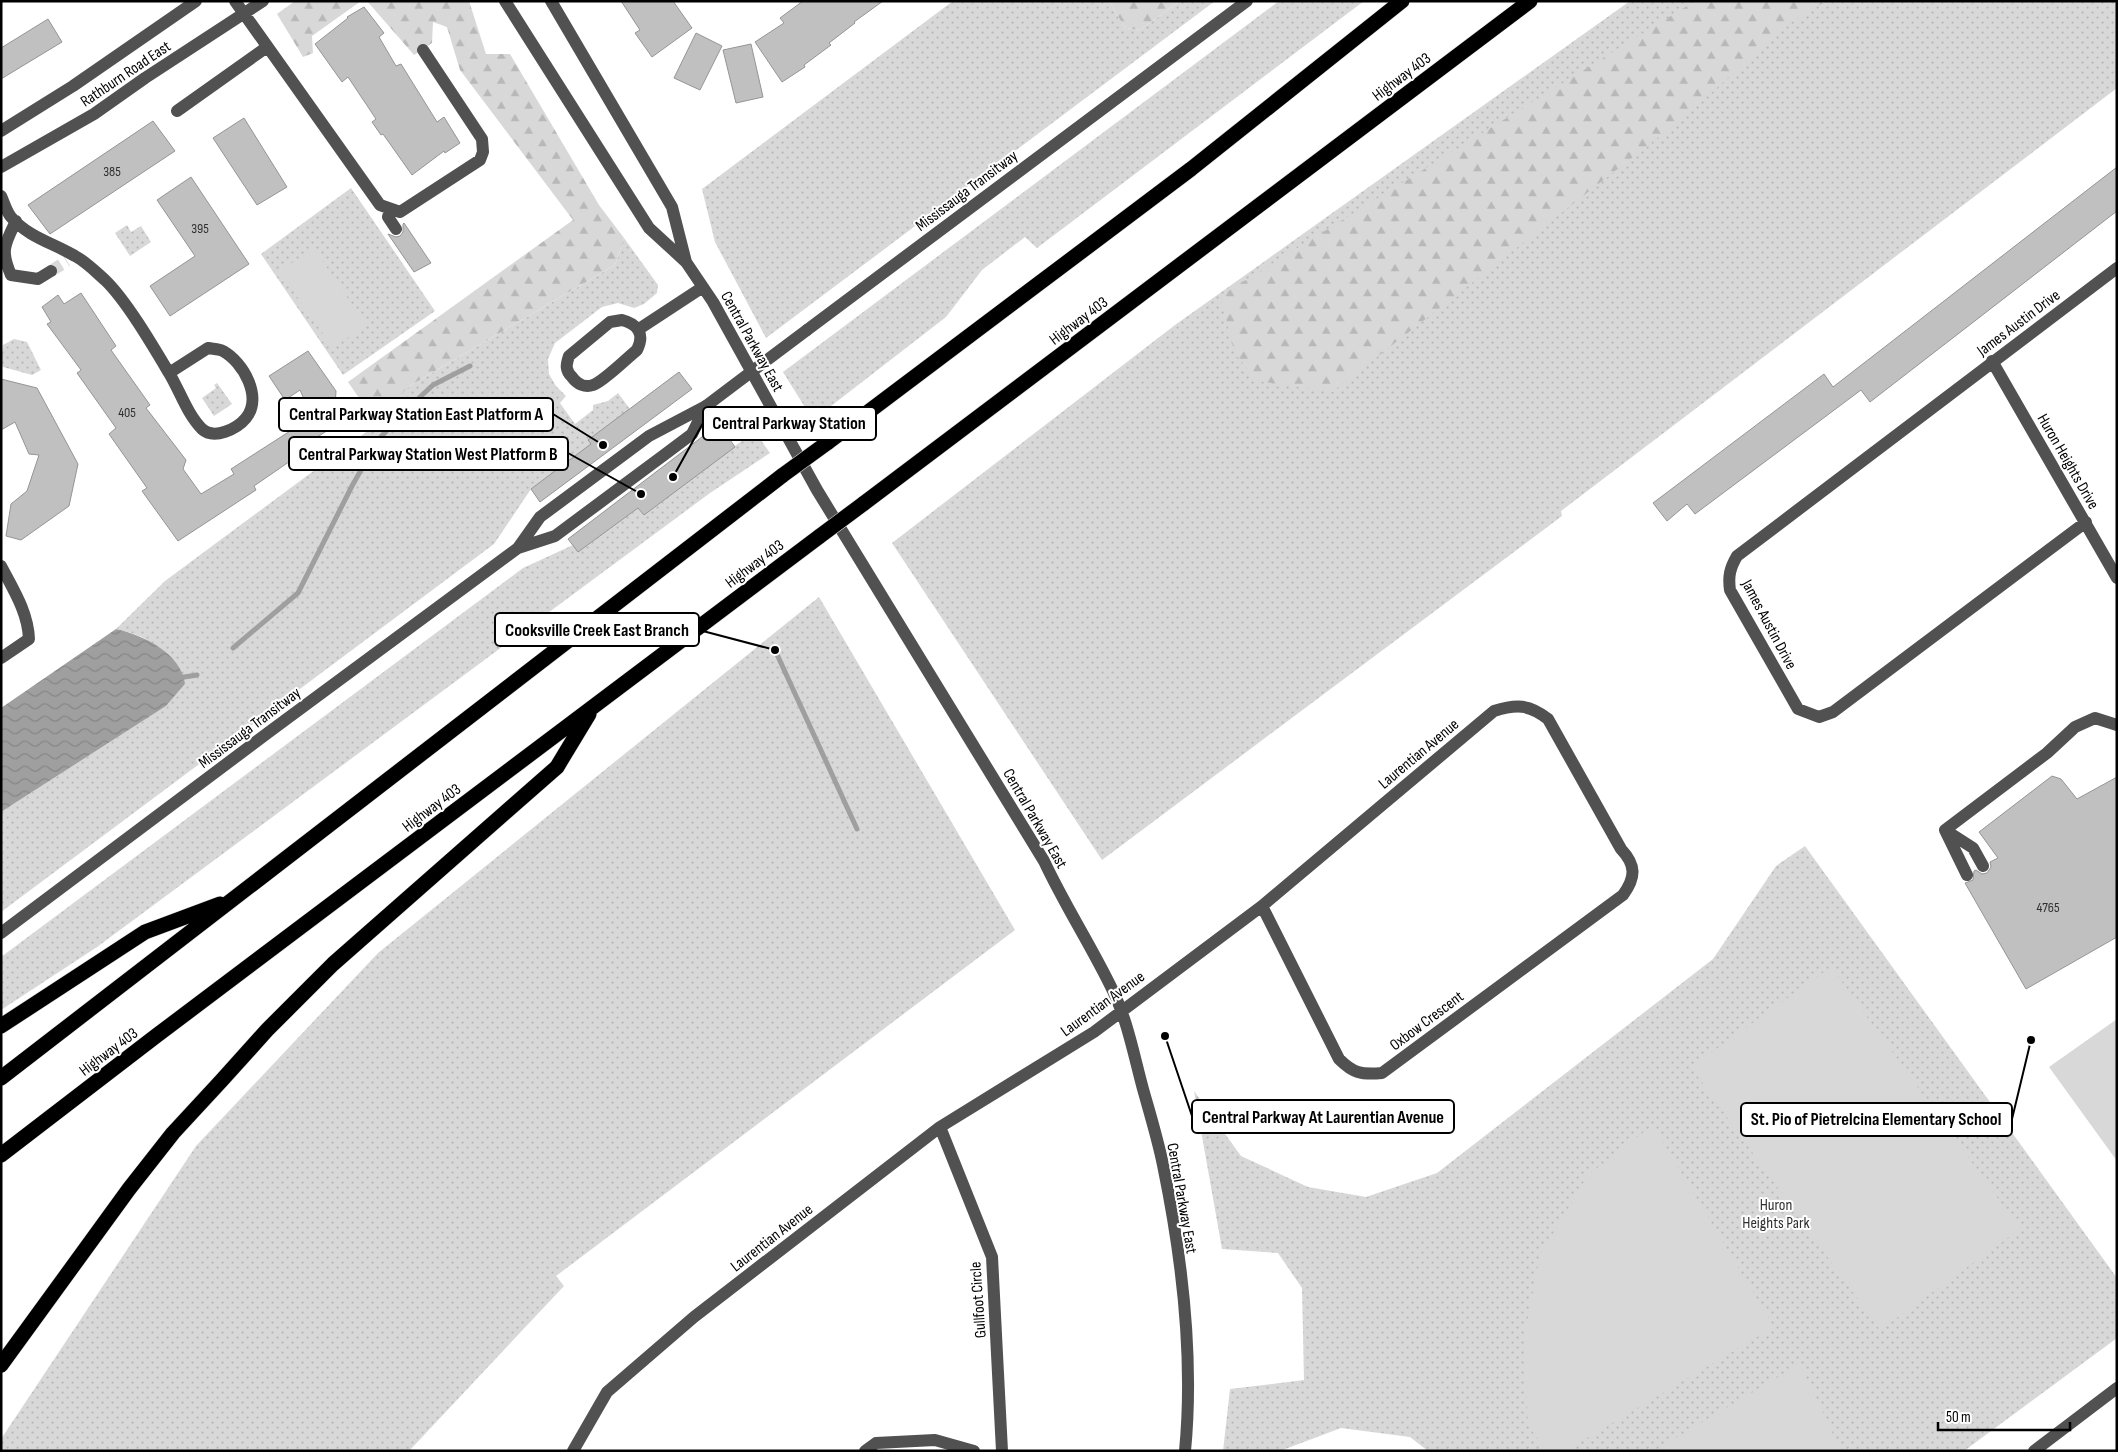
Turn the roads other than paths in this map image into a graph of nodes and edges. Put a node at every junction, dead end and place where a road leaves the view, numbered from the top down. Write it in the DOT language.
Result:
graph roads {
  1 [pos="196,1"];
  2 [pos="235,1"];
  3 [pos="263,1"];
  4 [pos="505,1"];
  5 [pos="551,1"];
  6 [pos="1247,1"];
  7 [pos="1402,1"];
  8 [pos="1530,1"];
  9 [pos="244,14"];
  10 [pos="267,47"];
  11 [pos="423,50"];
  12 [pos="177,110"];
  13 [pos="1,131"];
  14 [pos="1,167"];
  15 [pos="1,196"];
  16 [pos="390,210"];
  17 [pos="16,221"];
  18 [pos="396,229"];
  19 [pos="686,262"];
  20 [pos="2117,268"];
  21 [pos="50,271"];
  22 [pos="703,287"];
  23 [pos="639,329"];
  24 [pos="1992,361"];
  25 [pos="169,373"];
  26 [pos="706,406"];
  27 [pos="2086,522"];
  28 [pos="518,548"];
  29 [pos="1,566"];
  30 [pos="2117,578"];
  31 [pos="1,658"];
  32 [pos="594,707"];
  33 [pos="2117,725"];
  34 [pos="1945,830"];
  35 [pos="1621,849"];
  36 [pos="1983,866"];
  37 [pos="1967,875"];
  38 [pos="236,899"];
  39 [pos="1262,906"];
  40 [pos="1,933"];
  41 [pos="1120,1011"];
  42 [pos="1,1026"];
  43 [pos="1,1078"];
  44 [pos="940,1127"];
  45 [pos="1,1155"];
  46 [pos="1,1365"];
  47 [pos="2117,1388"];
  48 [pos="573,1451"];
  49 [pos="865,1451"];
  50 [pos="974,1451"];
  51 [pos="1002,1451"];
  52 [pos="1185,1451"];
  53 [pos="2034,1451"];
  1 -- 13 [label="street, Rathburn Road East"];
  2 -- 9 [label="street"];
  3 -- 9 [label="street, Rathburn Road East"];
  4 -- 19 [label="street, Central Parkway East"];
  5 -- 19 [label="street, Central Parkway East"];
  6 -- 26 [label="street, Mississauga Transitway, bridge"];
  7 -- 38 [label="highway, bridge"];
  8 -- 32 [label="highway, Highway 403, bridge"];
  9 -- 10 [label="street"];
  9 -- 14 [label="street, Rathburn Road East"];
  10 -- 12 [label="street"];
  10 -- 16 [label="street"];
  11 -- 16 [label="street"];
  15 -- 17 [label="street"];
  16 -- 18 [label="street"];
  17 -- 21 [label="street"];
  17 -- 25 [label="street"];
  19 -- 22 [label="street, Central Parkway East"];
  20 -- 24 [label="street, James Austin Drive"];
  22 -- 23 [label="street"];
  22 -- 41 [label="street, Central Parkway East"];
  23 -- 23 [label="street"];
  24 -- 27 [label="street, Huron Heights Drive"];
  24 -- 27 [label="street, James Austin Drive"];
  25 -- 25 [label="street"];
  26 -- 28 [label="street, Mississauga Transitway"];
  26 -- 28 [label="street, Mississauga Transitway"];
  27 -- 30 [label="street, Huron Heights Drive"];
  28 -- 40 [label="street, Mississauga Transitway"];
  29 -- 31 [label="street"];
  32 -- 45 [label="highway, Highway 403"];
  32 -- 46 [label="highway"];
  33 -- 34 [label="street"];
  34 -- 36 [label="street"];
  34 -- 37 [label="street"];
  35 -- 39 [label="street, Laurentian Avenue"];
  35 -- 39 [label="street, Oxbow Crescent"];
  38 -- 42 [label="highway"];
  38 -- 43 [label="highway"];
  39 -- 41 [label="street, Laurentian Avenue"];
  41 -- 44 [label="street, Laurentian Avenue"];
  41 -- 52 [label="street, Central Parkway East"];
  44 -- 48 [label="street, Laurentian Avenue"];
  44 -- 51 [label="street, Gullfoot Circle"];
  47 -- 53 [label="street"];
  49 -- 50 [label="street"];
}
